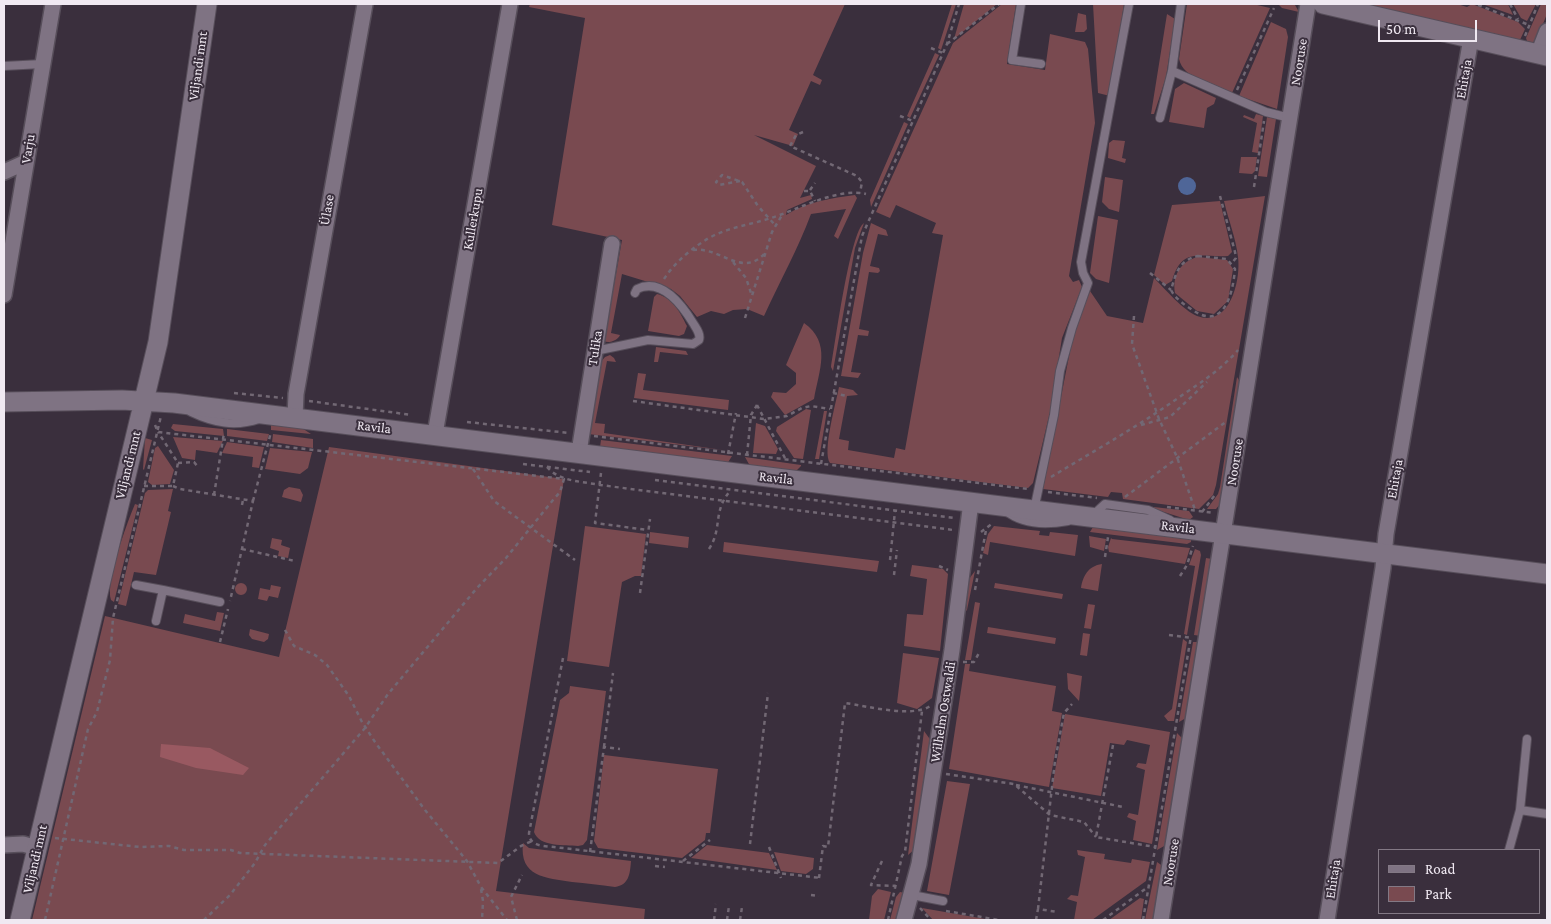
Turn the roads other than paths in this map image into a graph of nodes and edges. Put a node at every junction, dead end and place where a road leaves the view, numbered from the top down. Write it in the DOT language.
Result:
graph roads {
  1 [pos="52,4"];
  2 [pos="207,4"];
  3 [pos="365,4"];
  4 [pos="510,4"];
  5 [pos="1021,4"];
  6 [pos="1129,4"];
  7 [pos="1181,4"];
  8 [pos="1308,4"];
  9 [pos="1323,4"];
  10 [pos="1547,31"];
  11 [pos="1471,38"];
  12 [pos="1543,55"];
  13 [pos="42,64"];
  14 [pos="1041,64"];
  15 [pos="4,66"];
  16 [pos="1172,70"];
  17 [pos="1160,118"];
  18 [pos="1290,118"];
  19 [pos="26,162"];
  20 [pos="4,172"];
  21 [pos="8,240"];
  22 [pos="612,244"];
  23 [pos="635,293"];
  24 [pos="4,295"];
  25 [pos="595,351"];
  26 [pos="145,401"];
  27 [pos="4,402"];
  28 [pos="295,408"];
  29 [pos="436,426"];
  30 [pos="579,452"];
  31 [pos="1034,510"];
  32 [pos="996,514"];
  33 [pos="969,517"];
  34 [pos="1090,517"];
  35 [pos="1225,524"];
  36 [pos="1384,553"];
  37 [pos="1547,574"];
  38 [pos="136,585"];
  39 [pos="163,590"];
  40 [pos="220,602"];
  41 [pos="156,621"];
  42 [pos="1527,739"];
  43 [pos="1520,810"];
  44 [pos="1547,814"];
  45 [pos="4,845"];
  46 [pos="37,848"];
  47 [pos="1510,849"];
  48 [pos="943,901"];
  49 [pos="917,903"];
  50 [pos="20,920"];
  51 [pos="904,920"];
  52 [pos="1161,920"];
  53 [pos="1327,920"];
  1 -- 13 [label="street, Varju"];
  2 -- 26 [label="street, Viljandi mnt"];
  3 -- 28 [label="street, Ülase"];
  4 -- 29 [label="street, Kullerkupu"];
  5 -- 14 [label="lane"];
  6 -- 31 [label="lane"];
  7 -- 16 [label="lane"];
  8 -- 18 [label="street, Nooruse"];
  9 -- 11 [label="street"];
  10 -- 12 [label="street"];
  11 -- 12 [label="street"];
  11 -- 36 [label="street, Ehitaja"];
  13 -- 15 [label="lane"];
  13 -- 19 [label="street, Varju"];
  16 -- 17 [label="lane"];
  16 -- 18 [label="lane"];
  18 -- 35 [label="street, Nooruse"];
  19 -- 20 [label="street"];
  19 -- 21 [label="street, Varju"];
  21 -- 24 [label="street, Varju"];
  22 -- 25 [label="street, Tulika"];
  23 -- 25 [label="lane"];
  25 -- 30 [label="street, Tulika"];
  26 -- 27 [label="street, Ravila"];
  26 -- 28 [label="street, Ravila"];
  26 -- 46 [label="street, Viljandi mnt"];
  28 -- 29 [label="street, Ravila"];
  29 -- 30 [label="street, Ravila"];
  30 -- 33 [label="street, Ravila"];
  31 -- 32 [label="street, Ravila"];
  31 -- 34 [label="street, Ravila"];
  32 -- 33 [label="street, Ravila"];
  32 -- 34 [label="lane"];
  33 -- 49 [label="street, Wilhelm Ostwaldi"];
  34 -- 35 [label="street, Ravila"];
  35 -- 36 [label="street, Ravila"];
  35 -- 52 [label="street, Nooruse"];
  36 -- 37 [label="street, Ravila"];
  36 -- 53 [label="street, Ehitaja"];
  38 -- 39 [label="lane"];
  39 -- 40 [label="lane"];
  39 -- 41 [label="lane"];
  42 -- 43 [label="lane"];
  43 -- 44 [label="lane"];
  43 -- 47 [label="lane"];
  45 -- 46 [label="street"];
  46 -- 50 [label="street, Viljandi mnt"];
  48 -- 49 [label="lane"];
  49 -- 51 [label="street, Wilhelm Ostwaldi"];
}
